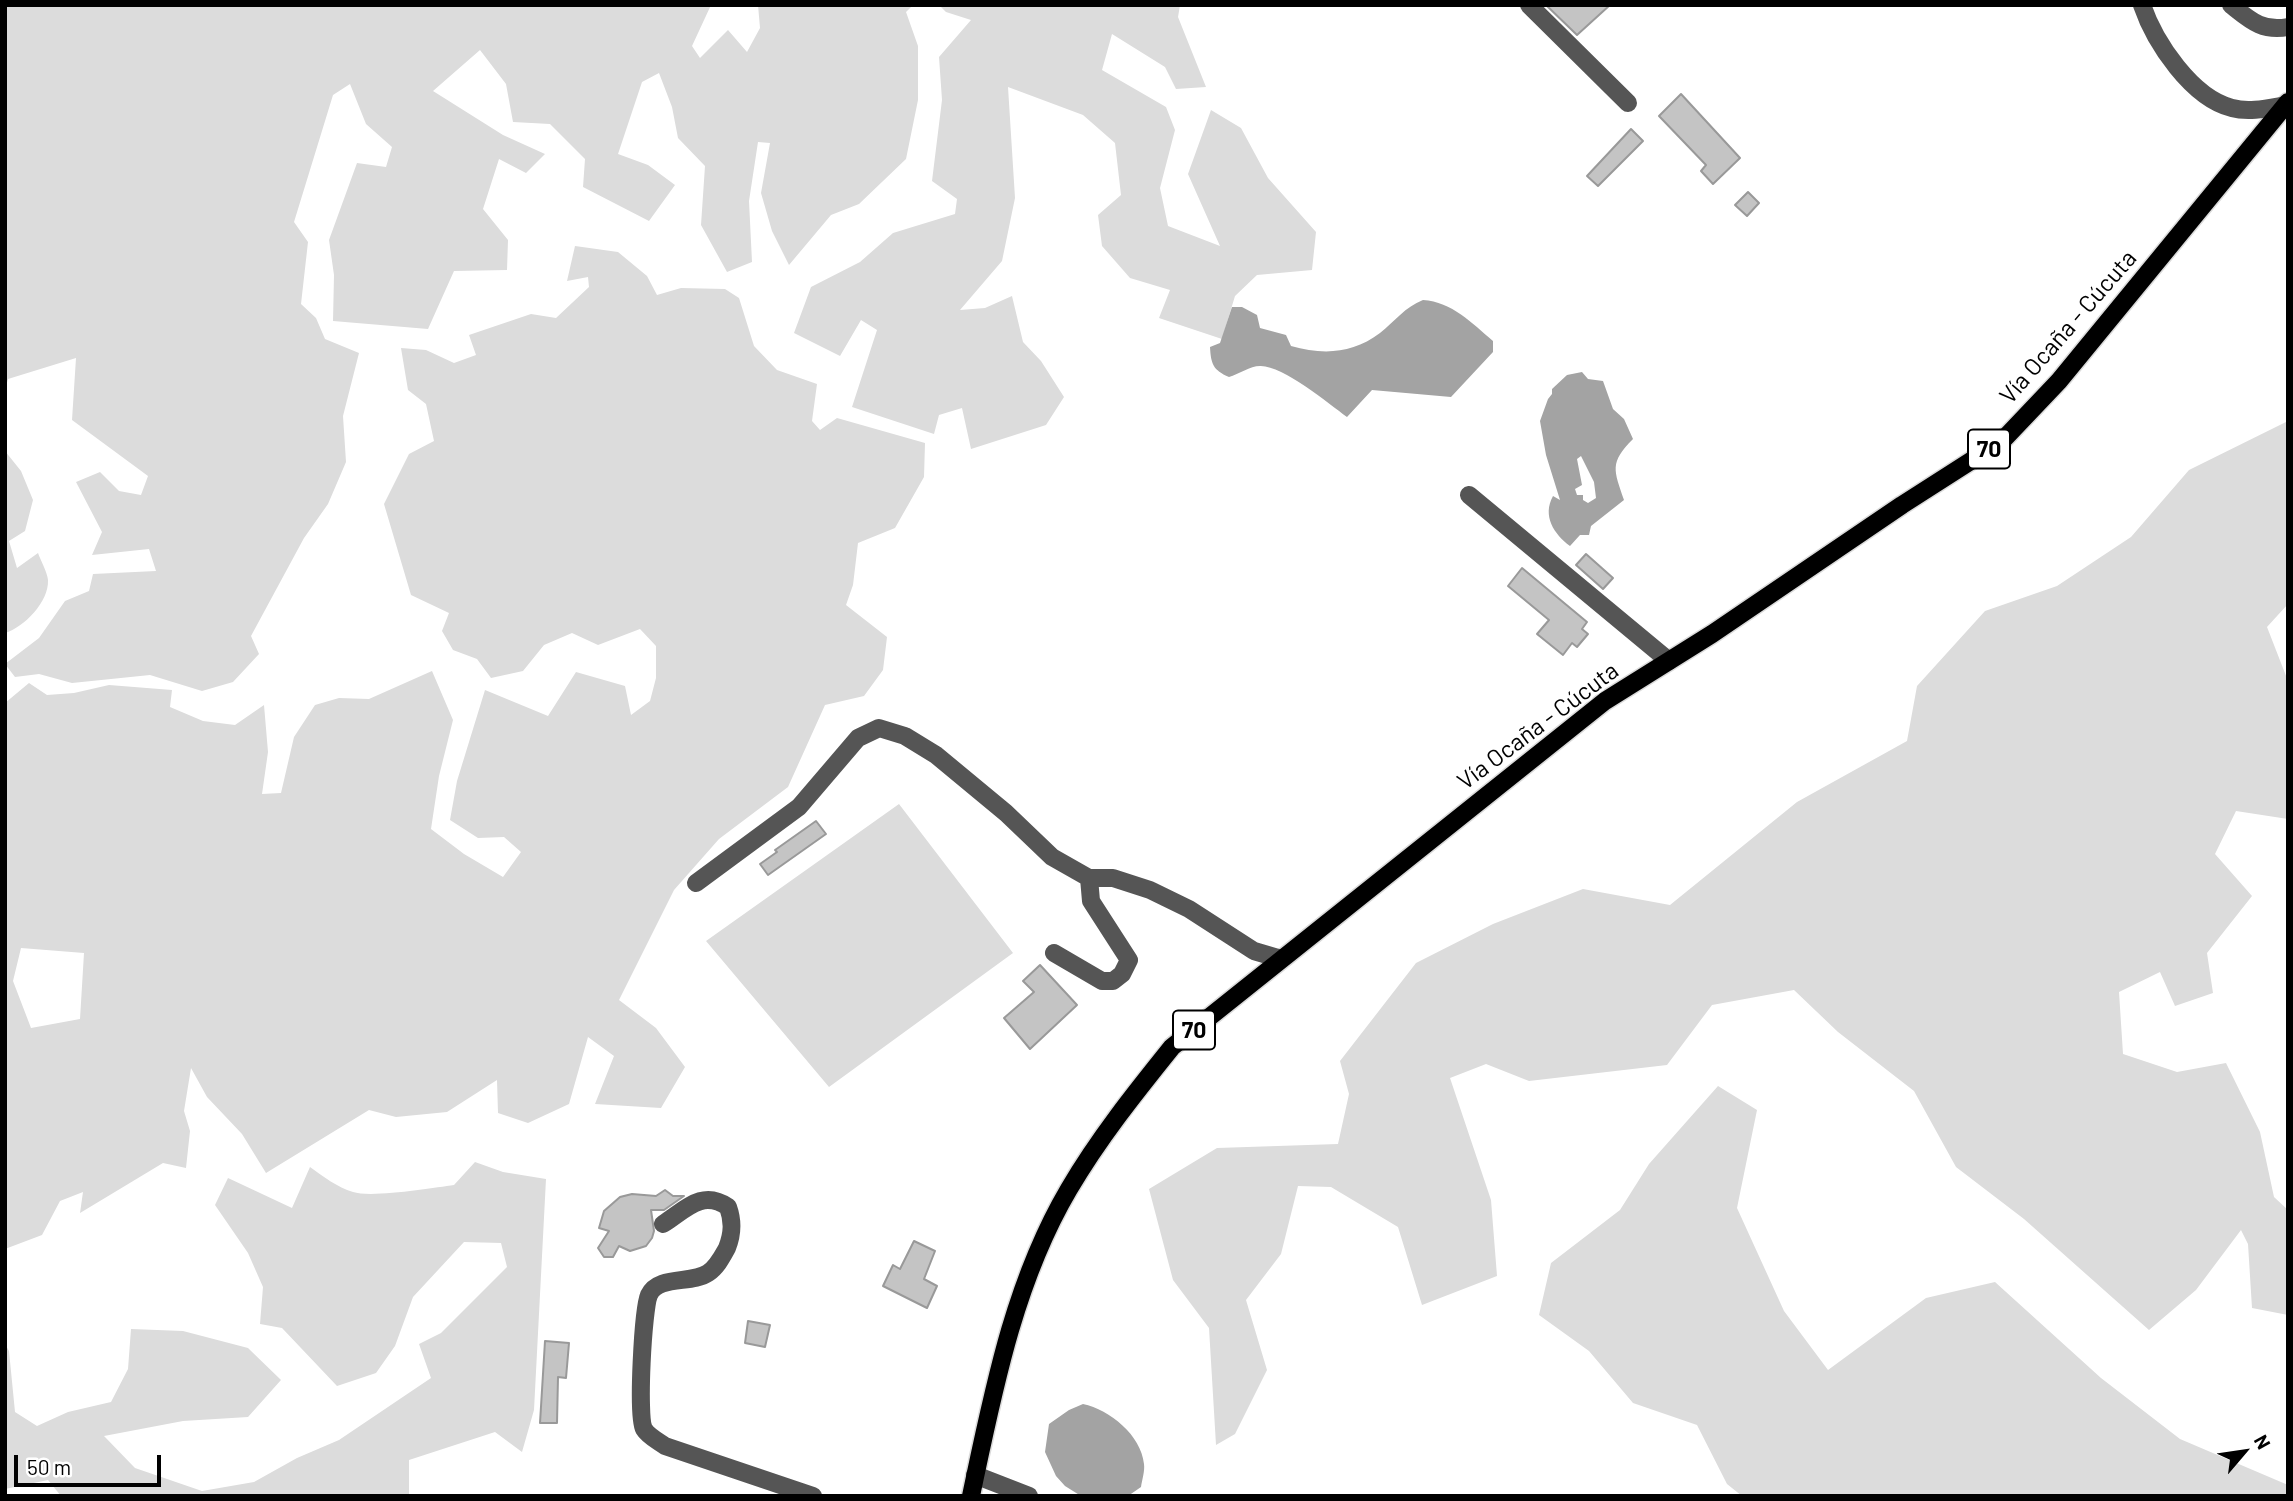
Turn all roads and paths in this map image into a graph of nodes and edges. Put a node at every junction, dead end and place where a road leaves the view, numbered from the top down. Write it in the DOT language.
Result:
graph roads {
  1 [pos="1529,5"];
  2 [pos="2142,5"];
  3 [pos="2231,5"];
  4 [pos="2288,27"];
  5 [pos="1628,103"];
  6 [pos="2287,104"];
  7 [pos="1469,495"];
  8 [pos="1669,661"];
  9 [pos="1089,878"];
  10 [pos="696,883"];
  11 [pos="1054,953"];
  12 [pos="1281,959"];
  13 [pos="663,1224"];
  14 [pos="975,1475"];
  15 [pos="813,1496"];
  16 [pos="971,1496"];
  17 [pos="1030,1496"];
  1 -- 5 [label="lane"];
  2 -- 6 [label="lane"];
  3 -- 4 [label="lane"];
  6 -- 8 [label="main road, Vía Ocaña - Cúcuta / 70"];
  7 -- 8 [label="lane"];
  8 -- 12 [label="main road, Vía Ocaña - Cúcuta / 70"];
  9 -- 10 [label="lane"];
  9 -- 11 [label="lane"];
  9 -- 12 [label="lane"];
  12 -- 14 [label="main road, Vía Ocaña - Cúcuta / 70"];
  13 -- 15 [label="lane"];
  14 -- 16 [label="main road, Vía Ocaña - Cúcuta / 70"];
  14 -- 17 [label="lane"];
}
